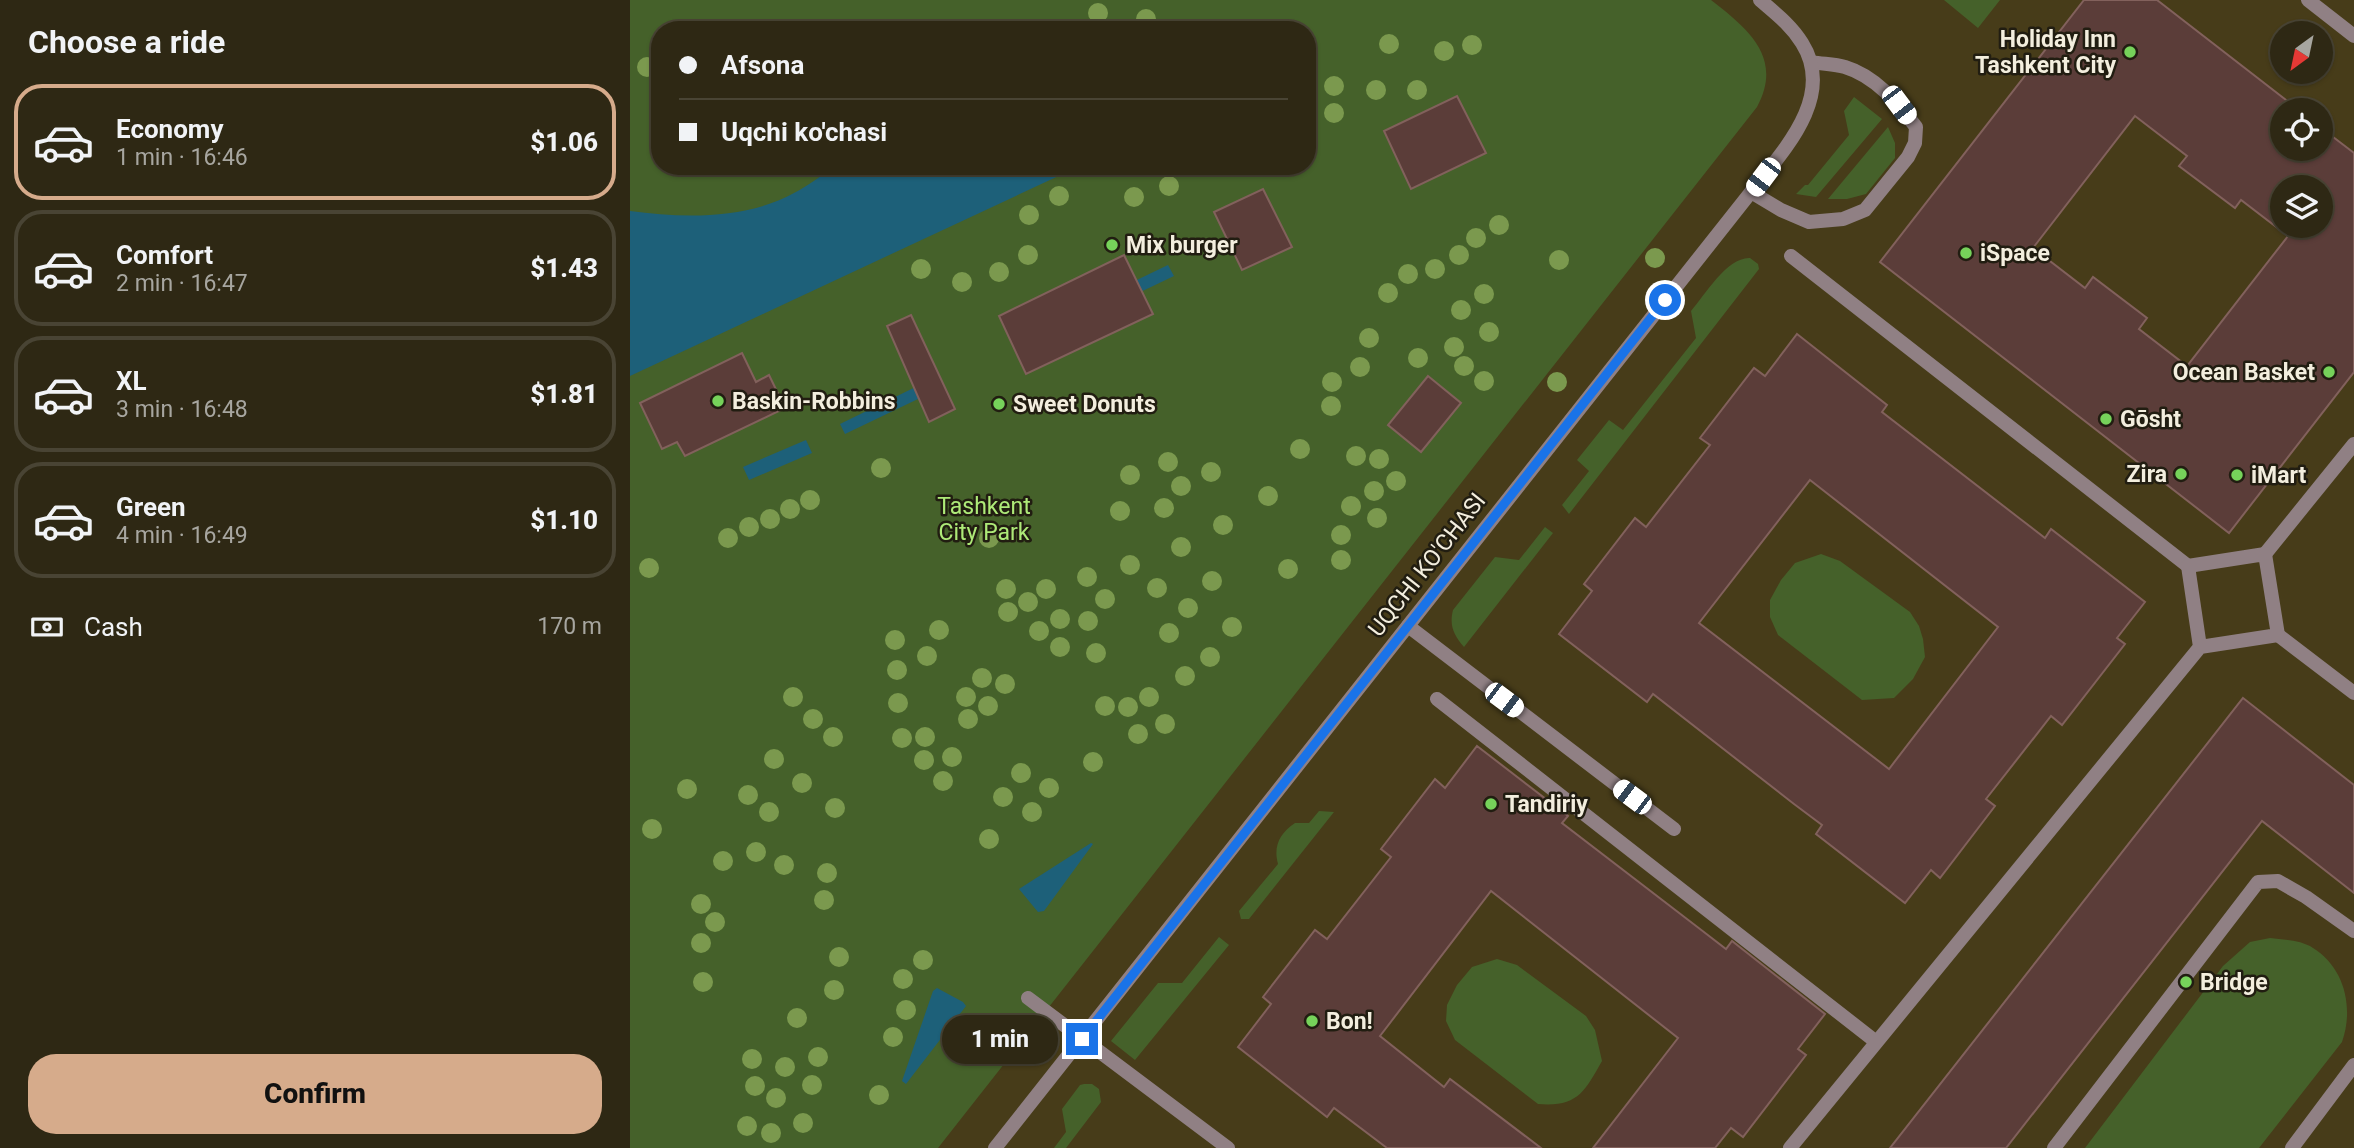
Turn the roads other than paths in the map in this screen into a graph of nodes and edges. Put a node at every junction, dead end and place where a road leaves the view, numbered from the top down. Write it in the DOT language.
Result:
graph roads {
  1 [pos="1760,0"];
  2 [pos="2308,0"];
  3 [pos="2354,36"];
  4 [pos="1812,62"];
  5 [pos="1751,192"];
  6 [pos="1791,256"];
  7 [pos="2354,444"];
  8 [pos="2265,554"];
  9 [pos="2188,566"];
  10 [pos="1408,626"];
  11 [pos="2278,635"];
  12 [pos="2200,647"];
  13 [pos="2354,694"];
  14 [pos="1437,699"];
  15 [pos="1674,829"];
  16 [pos="2354,931"];
  17 [pos="1028,998"];
  18 [pos="1082,1039"];
  19 [pos="1875,1041"];
  20 [pos="2354,1065"];
  21 [pos="995,1148"];
  22 [pos="1228,1148"];
  23 [pos="1790,1148"];
  24 [pos="2054,1148"];
  25 [pos="2292,1148"];
  1 -- 4 [label="street"];
  2 -- 3 [label="street"];
  4 -- 5 [label="street, UQCHI KO'CHASI"];
  4 -- 5 [label="street"];
  5 -- 10 [label="street, UQCHI KO'CHASI"];
  6 -- 9 [label="street"];
  7 -- 8 [label="street"];
  8 -- 9 [label="street"];
  8 -- 11 [label="street"];
  9 -- 12 [label="street"];
  10 -- 15 [label="street"];
  10 -- 18 [label="street, UQCHI KO'CHASI"];
  11 -- 12 [label="street"];
  11 -- 13 [label="street"];
  12 -- 19 [label="street"];
  14 -- 19 [label="street"];
  16 -- 24 [label="street"];
  17 -- 18 [label="street"];
  18 -- 21 [label="street, UQCHI KO'CHASI"];
  18 -- 22 [label="street"];
  19 -- 23 [label="street"];
  20 -- 25 [label="street"];
}
